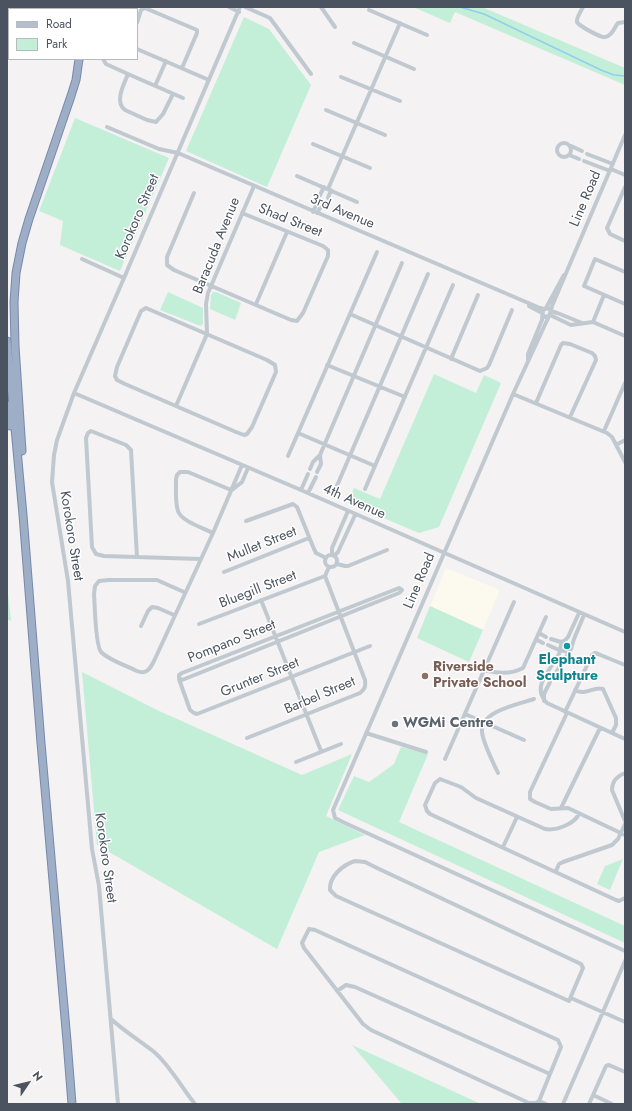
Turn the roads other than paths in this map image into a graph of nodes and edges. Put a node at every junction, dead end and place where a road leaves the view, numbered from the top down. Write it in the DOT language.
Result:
graph roads {
  1 [pos="229,7"];
  2 [pos="246,7"];
  3 [pos="262,7"];
  4 [pos="321,7"];
  5 [pos="583,7"];
  6 [pos="239,9"];
  7 [pos="369,10"];
  8 [pos="259,12"];
  9 [pos="138,19"];
  10 [pos="625,22"];
  11 [pos="400,24"];
  12 [pos="335,27"];
  13 [pos="427,35"];
  14 [pos="354,43"];
  15 [pos="138,49"];
  16 [pos="386,57"];
  17 [pos="80,60"];
  18 [pos="104,60"];
  19 [pos="166,61"];
  20 [pos="182,68"];
  21 [pos="414,70"];
  22 [pos="128,74"];
  23 [pos="311,74"];
  24 [pos="341,77"];
  25 [pos="209,80"];
  26 [pos="155,86"];
  27 [pos="371,90"];
  28 [pos="173,94"];
  29 [pos="183,98"];
  30 [pos="400,102"];
  31 [pos="326,110"];
  32 [pos="356,123"];
  33 [pos="107,127"];
  34 [pos="385,135"];
  35 [pos="625,135"];
  36 [pos="313,144"];
  37 [pos="570,146"];
  38 [pos="582,151"];
  39 [pos="178,153"];
  40 [pos="587,154"];
  41 [pos="569,155"];
  42 [pos="342,156"];
  43 [pos="579,159"];
  44 [pos="584,161"];
  45 [pos="613,164"];
  46 [pos="370,168"];
  47 [pos="610,170"];
  48 [pos="625,175"];
  49 [pos="297,176"];
  50 [pos="254,186"];
  51 [pos="625,187"];
  52 [pos="327,189"];
  53 [pos="194,193"];
  54 [pos="623,197"];
  55 [pos="357,202"];
  56 [pos="315,212"];
  57 [pos="242,213"];
  58 [pos="287,232"];
  59 [pos="625,241"];
  60 [pos="377,252"];
  61 [pos="82,259"];
  62 [pos="402,263"];
  63 [pos="567,271"];
  64 [pos="625,272"];
  65 [pos="428,274"];
  66 [pos="124,278"];
  67 [pos="453,285"];
  68 [pos="211,286"];
  69 [pos="478,295"];
  70 [pos="604,295"];
  71 [pos="256,304"];
  72 [pos="625,304"];
  73 [pos="512,310"];
  74 [pos="544,311"];
  75 [pos="550,312"];
  76 [pos="350,314"];
  77 [pos="593,322"];
  78 [pos="582,323"];
  79 [pos="376,326"];
  80 [pos="206,334"];
  81 [pos="625,336"];
  82 [pos="401,337"];
  83 [pos="7,341"];
  84 [pos="426,348"];
  85 [pos="451,359"];
  86 [pos="528,360"];
  87 [pos="327,365"];
  88 [pos="354,376"];
  89 [pos="625,382"];
  90 [pos="379,387"];
  91 [pos="74,393"];
  92 [pos="513,394"];
  93 [pos="405,397"];
  94 [pos="536,403"];
  95 [pos="7,405"];
  96 [pos="176,406"];
  97 [pos="570,417"];
  98 [pos="604,431"];
  99 [pos="298,433"];
  100 [pos="625,440"];
  101 [pos="324,444"];
  102 [pos="616,445"];
  103 [pos="350,455"];
  104 [pos="288,456"];
  105 [pos="320,456"];
  106 [pos="625,462"];
  107 [pos="242,465"];
  108 [pos="375,466"];
  109 [pos="248,468"];
  110 [pos="365,489"];
  111 [pos="231,490"];
  112 [pos="301,490"];
  113 [pos="308,493"];
  114 [pos="333,495"];
  115 [pos="348,512"];
  116 [pos="23,515"];
  117 [pos="355,515"];
  118 [pos="246,521"];
  119 [pos="212,533"];
  120 [pos="309,538"];
  121 [pos="387,550"];
  122 [pos="443,553"];
  123 [pos="333,555"];
  124 [pos="137,557"];
  125 [pos="326,558"];
  126 [pos="200,560"];
  127 [pos="337,564"];
  128 [pos="328,567"];
  129 [pos="224,572"];
  130 [pos="325,576"];
  131 [pos="184,592"];
  132 [pos="388,595"];
  133 [pos="29,597"];
  134 [pos="260,600"];
  135 [pos="514,602"];
  136 [pos="358,606"];
  137 [pos="338,612"];
  138 [pos="579,613"];
  139 [pos="174,615"];
  140 [pos="584,615"];
  141 [pos="340,617"];
  142 [pos="546,617"];
  143 [pos="322,621"];
  144 [pos="199,624"];
  145 [pos="141,626"];
  146 [pos="292,630"];
  147 [pos="625,632"];
  148 [pos="540,634"];
  149 [pos="294,635"];
  150 [pos="546,636"];
  151 [pos="274,637"];
  152 [pos="551,639"];
  153 [pos="537,640"];
  154 [pos="565,640"];
  155 [pos="276,642"];
  156 [pos="544,643"];
  157 [pos="254,644"];
  158 [pos="548,645"];
  159 [pos="370,646"];
  160 [pos="571,649"];
  161 [pos="256,650"];
  162 [pos="560,650"];
  163 [pos="354,652"];
  164 [pos="225,656"];
  165 [pos="227,662"];
  166 [pos="625,665"];
  167 [pos="195,668"];
  168 [pos="483,670"];
  169 [pos="547,673"];
  170 [pos="197,674"];
  171 [pos="291,677"];
  172 [pos="553,677"];
  173 [pos="179,678"];
  174 [pos="544,678"];
  175 [pos="550,682"];
  176 [pos="575,690"];
  177 [pos="534,699"];
  178 [pos="544,701"];
  179 [pos="566,712"];
  180 [pos="307,714"];
  181 [pos="465,714"];
  182 [pos="484,722"];
  183 [pos="600,728"];
  184 [pos="366,733"];
  185 [pos="612,733"];
  186 [pos="247,738"];
  187 [pos="625,739"];
  188 [pos="524,740"];
  189 [pos="341,744"];
  190 [pos="321,751"];
  191 [pos="426,752"];
  192 [pos="445,759"];
  193 [pos="296,762"];
  194 [pos="498,773"];
  195 [pos="625,774"];
  196 [pos="561,808"];
  197 [pos="579,814"];
  198 [pos="517,816"];
  199 [pos="625,821"];
  200 [pos="625,824"];
  201 [pos="623,834"];
  202 [pos="503,847"];
  203 [pos="556,871"];
  204 [pos="625,898"];
  205 [pos="625,951"];
  206 [pos="625,961"];
  207 [pos="337,991"];
  208 [pos="571,998"];
  209 [pos="602,1012"];
  210 [pos="110,1019"];
  211 [pos="625,1022"];
  212 [pos="625,1072"];
  213 [pos="550,1074"];
  214 [pos="593,1095"];
  215 [pos="539,1101"];
  216 [pos="72,1104"];
  217 [pos="118,1104"];
  218 [pos="195,1104"];
  219 [pos="546,1104"];
  220 [pos="563,1104"];
  221 [pos="589,1104"];
  222 [pos="612,1104"];
  1 -- 6 [label="street"];
  2 -- 8 [label="street"];
  3 -- 8 [label="street"];
  4 -- 12 [label="street"];
  5 -- 10 [label="street"];
  6 -- 25 [label="street, Korokoro Street"];
  7 -- 11 [label="street"];
  8 -- 23 [label="street"];
  9 -- 20 [label="street"];
  11 -- 13 [label="street"];
  11 -- 16 [label="street"];
  14 -- 16 [label="street"];
  15 -- 19 [label="street"];
  16 -- 21 [label="street"];
  16 -- 27 [label="street"];
  17 -- 133 [label="highway"];
  18 -- 22 [label="street"];
  19 -- 20 [label="street"];
  19 -- 26 [label="street"];
  20 -- 25 [label="street"];
  22 -- 26 [label="street"];
  22 -- 28 [label="street"];
  24 -- 27 [label="street"];
  25 -- 39 [label="street, Korokoro Street"];
  26 -- 28 [label="street"];
  27 -- 30 [label="street"];
  27 -- 32 [label="street"];
  28 -- 29 [label="street"];
  31 -- 32 [label="street"];
  32 -- 34 [label="street"];
  32 -- 42 [label="street"];
  33 -- 39 [label="street, 3rd Avenue"];
  35 -- 45 [label="street, Line Road"];
  36 -- 42 [label="street"];
  37 -- 38 [label="street"];
  37 -- 41 [label="street"];
  37 -- 41 [label="street"];
  39 -- 50 [label="street, 3rd Avenue"];
  39 -- 66 [label="street, Korokoro Street"];
  40 -- 45 [label="street"];
  41 -- 43 [label="street"];
  42 -- 46 [label="street"];
  42 -- 52 [label="street"];
  44 -- 47 [label="street"];
  45 -- 47 [label="street, Line Road"];
  47 -- 48 [label="street"];
  47 -- 63 [label="street, Line Road"];
  49 -- 52 [label="street"];
  50 -- 56 [label="street, 3rd Avenue"];
  50 -- 57 [label="street, Baracuda Avenue"];
  51 -- 54 [label="street"];
  52 -- 55 [label="street"];
  52 -- 56 [label="street"];
  52 -- 56 [label="street"];
  53 -- 68 [label="street"];
  54 -- 59 [label="street"];
  56 -- 74 [label="street, 3rd Avenue"];
  57 -- 58 [label="street, Shad Street"];
  57 -- 68 [label="street, Baracuda Avenue"];
  58 -- 71 [label="street"];
  58 -- 71 [label="street, Shad Street"];
  60 -- 76 [label="street"];
  61 -- 66 [label="street"];
  62 -- 79 [label="street"];
  63 -- 74 [label="street, Line Road"];
  63 -- 75 [label="street, Line Road"];
  64 -- 70 [label="street"];
  65 -- 82 [label="street"];
  66 -- 91 [label="street, Korokoro Street"];
  67 -- 84 [label="street"];
  68 -- 71 [label="street"];
  68 -- 80 [label="street, Baracuda Avenue"];
  69 -- 85 [label="street"];
  70 -- 72 [label="street"];
  70 -- 77 [label="street"];
  73 -- 85 [label="street"];
  74 -- 75 [label="street"];
  74 -- 75 [label="street"];
  74 -- 86 [label="street, Line Road"];
  75 -- 78 [label="street"];
  75 -- 78 [label="street"];
  75 -- 86 [label="street, Line Road"];
  76 -- 79 [label="street"];
  76 -- 87 [label="street"];
  77 -- 78 [label="street"];
  77 -- 81 [label="street"];
  79 -- 82 [label="street"];
  79 -- 88 [label="street"];
  80 -- 96 [label="street, Baracuda Avenue"];
  80 -- 96 [label="street"];
  80 -- 96 [label="street"];
  82 -- 84 [label="street"];
  82 -- 90 [label="street"];
  83 -- 116 [label="highway"];
  84 -- 85 [label="street"];
  84 -- 93 [label="street"];
  86 -- 92 [label="street, Line Road"];
  87 -- 88 [label="street"];
  87 -- 99 [label="street"];
  88 -- 90 [label="street"];
  88 -- 101 [label="street"];
  89 -- 98 [label="street"];
  90 -- 93 [label="street"];
  90 -- 103 [label="street"];
  91 -- 107 [label="street, 4th Avenue"];
  91 -- 210 [label="street, Korokoro Street"];
  92 -- 94 [label="street"];
  92 -- 122 [label="street, Line Road"];
  93 -- 108 [label="street"];
  94 -- 97 [label="street"];
  94 -- 97 [label="street"];
  95 -- 116 [label="highway"];
  97 -- 98 [label="street"];
  98 -- 102 [label="street"];
  99 -- 101 [label="street"];
  99 -- 104 [label="street"];
  100 -- 102 [label="street"];
  101 -- 103 [label="street"];
  101 -- 105 [label="street"];
  102 -- 106 [label="street"];
  103 -- 108 [label="street"];
  103 -- 114 [label="street"];
  105 -- 112 [label="street"];
  105 -- 113 [label="street"];
  107 -- 109 [label="street, 4th Avenue"];
  107 -- 111 [label="street"];
  108 -- 110 [label="street"];
  109 -- 111 [label="street"];
  109 -- 112 [label="street, 4th Avenue"];
  111 -- 119 [label="street"];
  111 -- 119 [label="street"];
  112 -- 113 [label="street, 4th Avenue"];
  113 -- 115 [label="street, 4th Avenue"];
  115 -- 117 [label="street, 4th Avenue"];
  115 -- 123 [label="street"];
  116 -- 133 [label="highway"];
  117 -- 122 [label="street, 4th Avenue"];
  117 -- 123 [label="street"];
  118 -- 120 [label="street"];
  119 -- 126 [label="street"];
  120 -- 125 [label="street"];
  120 -- 129 [label="street, Mullet Street"];
  121 -- 127 [label="street"];
  122 -- 138 [label="street, 4th Avenue"];
  122 -- 184 [label="street, Line Road"];
  123 -- 125 [label="street"];
  123 -- 127 [label="street"];
  124 -- 124 [label="street"];
  124 -- 126 [label="street"];
  125 -- 128 [label="street"];
  126 -- 131 [label="street"];
  127 -- 128 [label="street"];
  128 -- 130 [label="street"];
  130 -- 134 [label="street, Bluegill Street"];
  130 -- 137 [label="street"];
  131 -- 139 [label="street"];
  131 -- 139 [label="street"];
  132 -- 136 [label="street, Pompano Street"];
  133 -- 216 [label="highway"];
  134 -- 144 [label="street, Bluegill Street"];
  134 -- 151 [label="street"];
  135 -- 168 [label="street"];
  136 -- 137 [label="street, Pompano Street"];
  136 -- 141 [label="street, Pompano Street"];
  137 -- 141 [label="street"];
  137 -- 143 [label="street, Pompano Street"];
  138 -- 140 [label="street, 4th Avenue"];
  138 -- 154 [label="street"];
  139 -- 145 [label="street"];
  140 -- 147 [label="street, 4th Avenue"];
  140 -- 160 [label="street"];
  141 -- 143 [label="street, Pompano Street"];
  141 -- 163 [label="street"];
  142 -- 148 [label="street"];
  143 -- 146 [label="street, Pompano Street"];
  143 -- 149 [label="street, Pompano Street"];
  146 -- 149 [label="street"];
  146 -- 151 [label="street, Pompano Street"];
  148 -- 150 [label="street"];
  148 -- 153 [label="street"];
  149 -- 155 [label="street, Pompano Street"];
  151 -- 155 [label="street"];
  151 -- 157 [label="street, Pompano Street"];
  152 -- 154 [label="street"];
  153 -- 156 [label="street"];
  153 -- 168 [label="street"];
  154 -- 162 [label="street"];
  155 -- 161 [label="street, Pompano Street"];
  155 -- 171 [label="street"];
  157 -- 161 [label="street"];
  157 -- 164 [label="street, Pompano Street"];
  158 -- 162 [label="street"];
  159 -- 163 [label="street, Grunter Street"];
  160 -- 162 [label="street"];
  160 -- 172 [label="street"];
  161 -- 165 [label="street, Pompano Street"];
  162 -- 169 [label="street"];
  163 -- 171 [label="street, Grunter Street"];
  163 -- 180 [label="street, Barbel Street"];
  164 -- 165 [label="street"];
  164 -- 167 [label="street, Pompano Street"];
  165 -- 170 [label="street, Pompano Street"];
  166 -- 176 [label="street"];
  167 -- 170 [label="street"];
  167 -- 173 [label="street, Pompano Street"];
  168 -- 181 [label="street"];
  170 -- 173 [label="street, Pompano Street"];
  171 -- 173 [label="street, Grunter Street"];
  171 -- 180 [label="street"];
  174 -- 178 [label="street"];
  175 -- 178 [label="street"];
  176 -- 179 [label="street"];
  176 -- 185 [label="street"];
  177 -- 182 [label="street"];
  178 -- 179 [label="street"];
  179 -- 183 [label="street"];
  179 -- 196 [label="street"];
  180 -- 186 [label="street, Barbel Street"];
  180 -- 190 [label="street"];
  181 -- 182 [label="street"];
  181 -- 192 [label="street"];
  182 -- 188 [label="street"];
  182 -- 194 [label="street"];
  183 -- 185 [label="street"];
  183 -- 196 [label="street"];
  184 -- 191 [label="street"];
  184 -- 205 [label="street, Line Road"];
  185 -- 187 [label="street"];
  189 -- 190 [label="street"];
  190 -- 193 [label="street"];
  195 -- 199 [label="street"];
  196 -- 197 [label="street"];
  197 -- 198 [label="street"];
  197 -- 201 [label="street"];
  198 -- 202 [label="street"];
  198 -- 202 [label="street"];
  200 -- 201 [label="street"];
  201 -- 203 [label="street"];
  202 -- 203 [label="street"];
  203 -- 204 [label="street"];
  206 -- 209 [label="street"];
  207 -- 213 [label="street"];
  207 -- 213 [label="street"];
  207 -- 215 [label="street"];
  208 -- 208 [label="street"];
  208 -- 209 [label="street"];
  209 -- 211 [label="street"];
  209 -- 220 [label="street"];
  210 -- 217 [label="street, Korokoro Street"];
  210 -- 218 [label="street"];
  212 -- 214 [label="street"];
  213 -- 215 [label="street"];
  214 -- 221 [label="street"];
  214 -- 222 [label="street"];
  215 -- 219 [label="street"];
}
